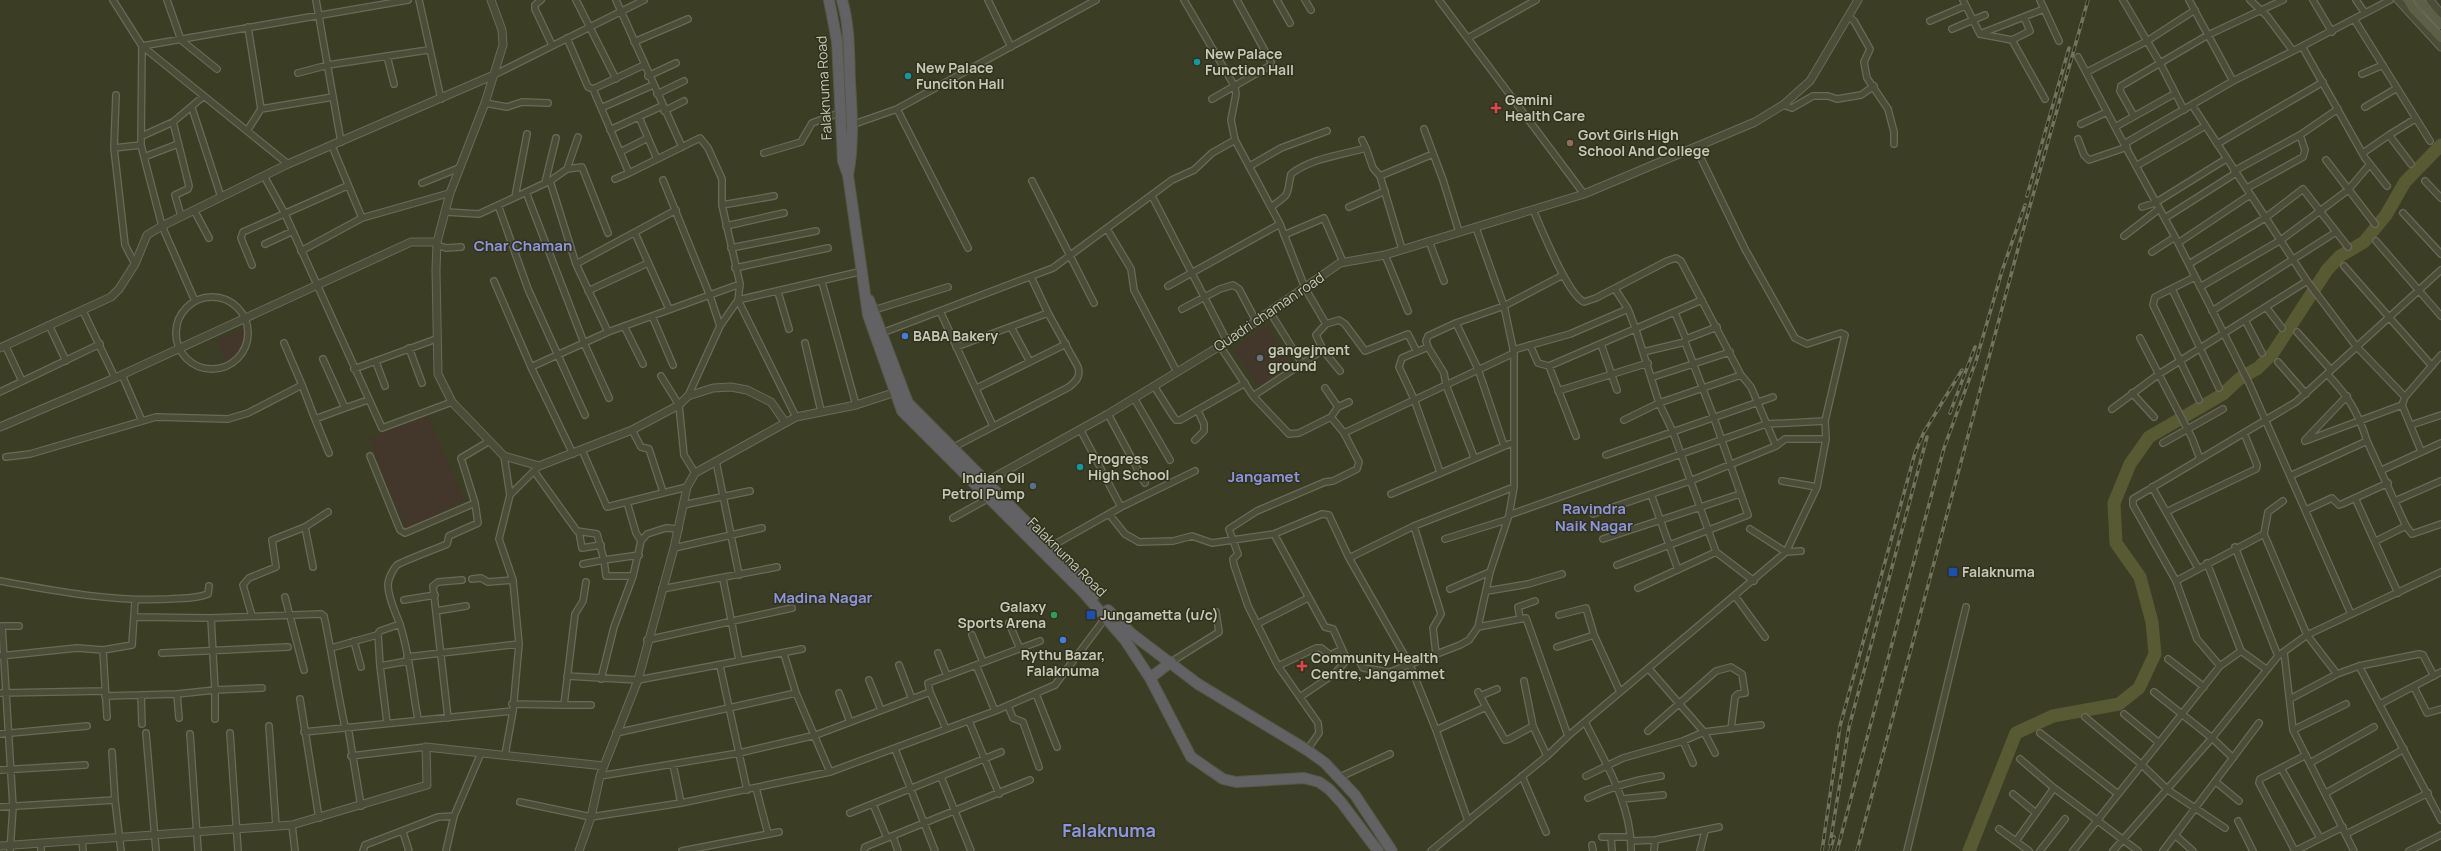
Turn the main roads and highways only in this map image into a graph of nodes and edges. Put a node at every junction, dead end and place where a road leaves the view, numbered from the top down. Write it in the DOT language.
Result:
graph roads {
  1 [pos="829,0"];
  2 [pos="842,0"];
  3 [pos="2408,0"];
  4 [pos="2419,0"];
  5 [pos="2441,24"];
  6 [pos="2441,38"];
  7 [pos="848,175"];
  8 [pos="866,295"];
  9 [pos="899,391"];
  10 [pos="982,485"];
  11 [pos="1171,662"];
  12 [pos="1150,678"];
  13 [pos="1378,851"];
  14 [pos="1392,851"];
  1 -- 7 [label="highway, Falaknuma Road"];
  2 -- 7 [label="highway, Falaknuma Road"];
  3 -- 6 [label="main road"];
  4 -- 5 [label="main road"];
  7 -- 8 [label="highway, Falaknuma Road"];
  8 -- 9 [label="highway, Falaknuma Road"];
  8 -- 9 [label="highway, Falaknuma Road"];
  9 -- 10 [label="highway, Falaknuma Road"];
  9 -- 10 [label="highway, Falaknuma Road"];
  10 -- 11 [label="highway, Falaknuma Road"];
  10 -- 12 [label="highway, Falaknuma Road"];
  11 -- 12 [label="highway"];
  11 -- 14 [label="highway, Falaknuma Road"];
  12 -- 13 [label="highway, Falaknuma Road"];
}
